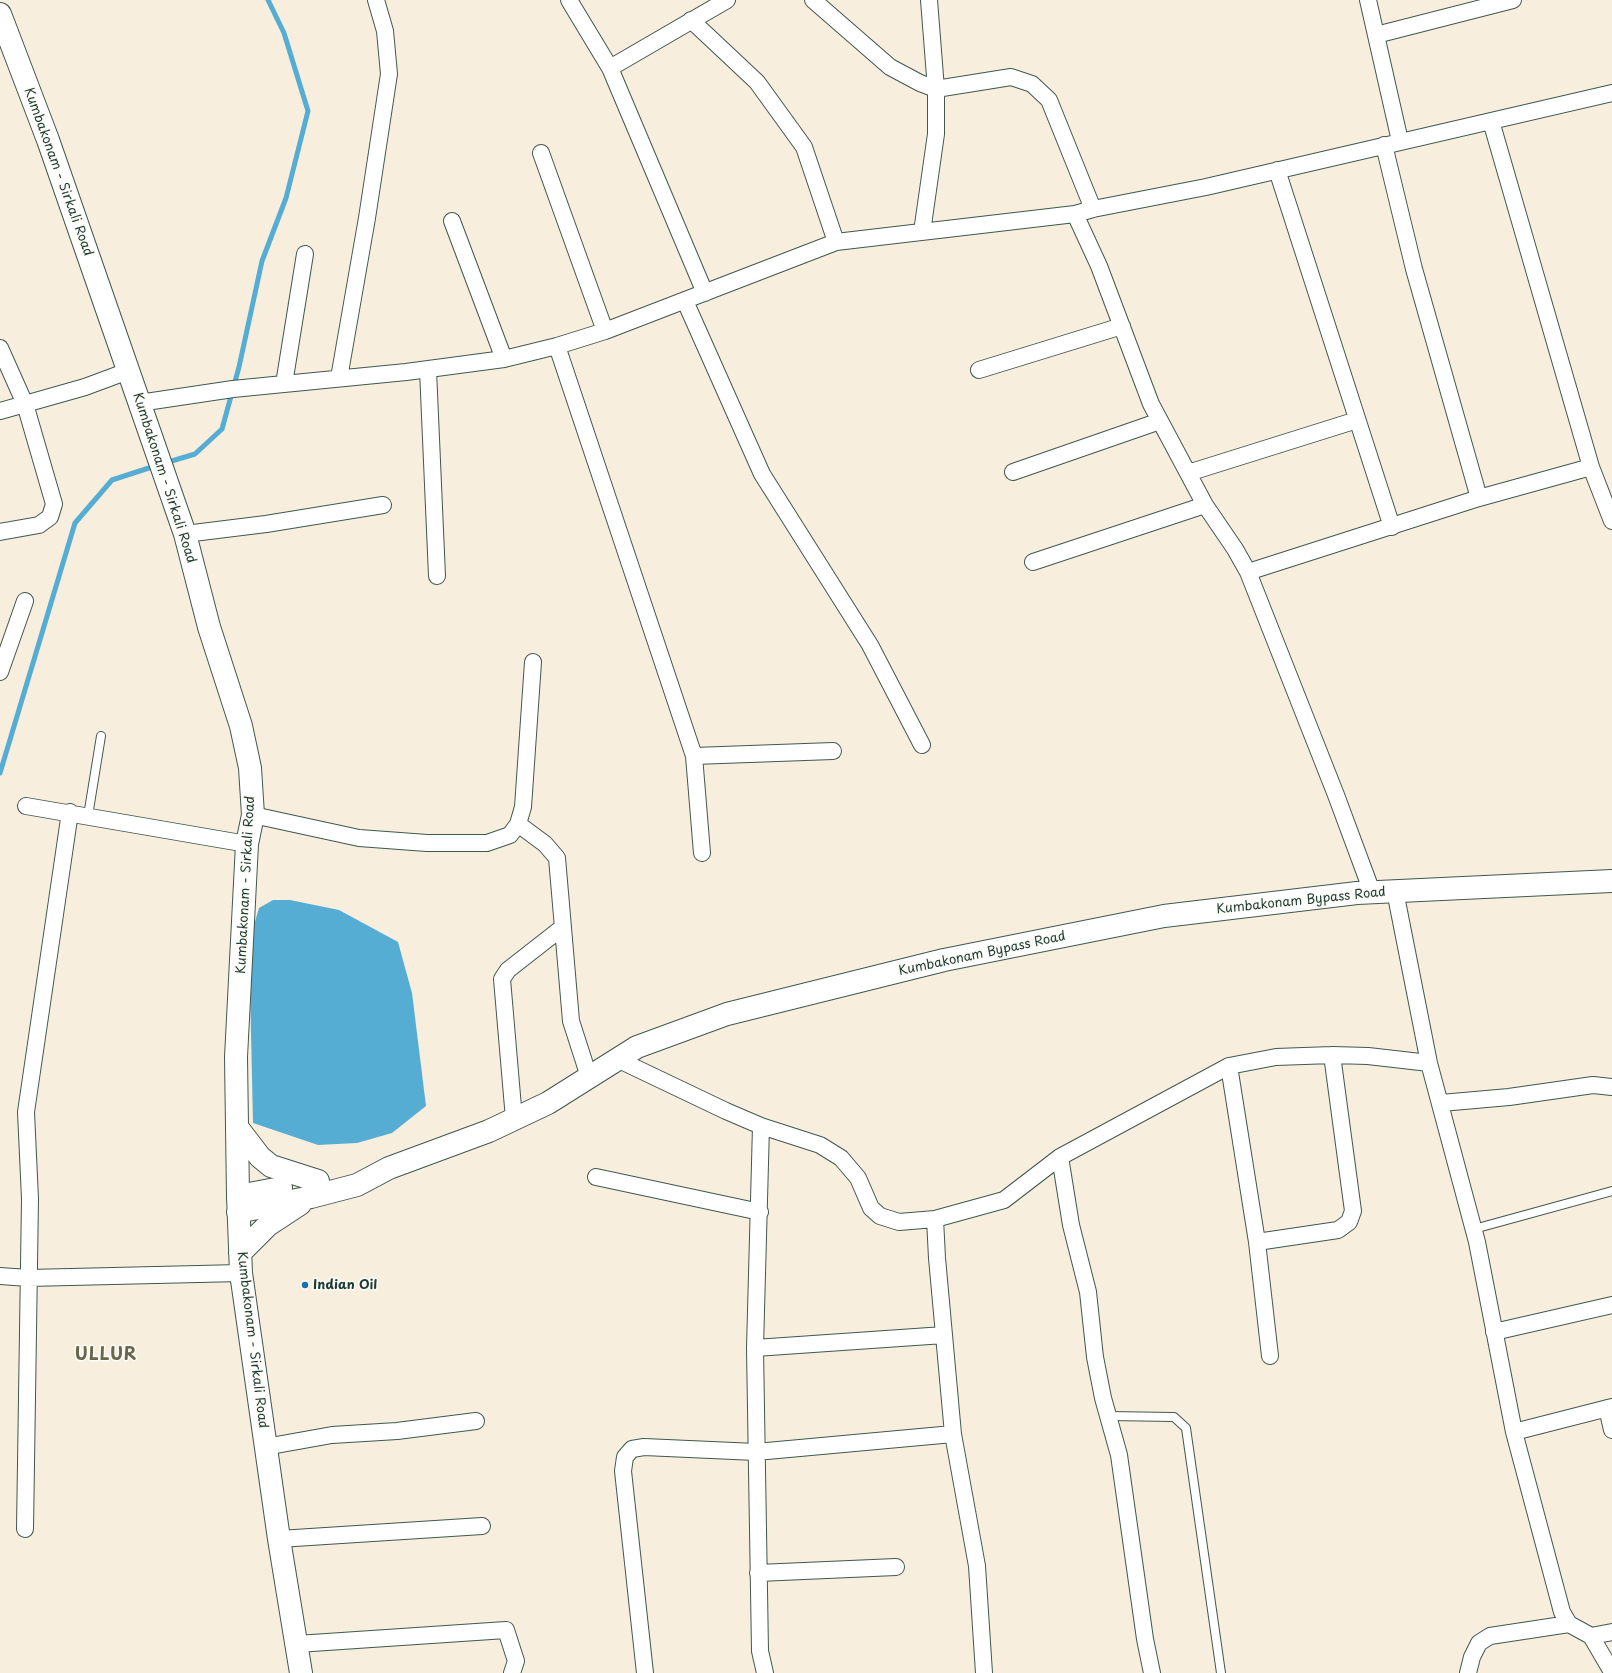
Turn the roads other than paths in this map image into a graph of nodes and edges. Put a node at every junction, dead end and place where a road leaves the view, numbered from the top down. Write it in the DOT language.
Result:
graph roads {
  1 [pos="376,0"];
  2 [pos="569,0"];
  3 [pos="727,0"];
  4 [pos="813,0"];
  5 [pos="929,0"];
  6 [pos="1368,0"];
  7 [pos="1513,0"];
  8 [pos="1484,4"];
  9 [pos="0,14"];
  10 [pos="691,20"];
  11 [pos="1376,35"];
  12 [pos="610,68"];
  13 [pos="936,89"];
  14 [pos="1612,93"];
  15 [pos="1491,121"];
  16 [pos="1400,141"];
  17 [pos="1384,145"];
  18 [pos="541,153"];
  19 [pos="1277,170"];
  20 [pos="1093,209"];
  21 [pos="1075,214"];
  22 [pos="452,222"];
  23 [pos="922,232"];
  24 [pos="836,242"];
  25 [pos="304,254"];
  26 [pos="705,293"];
  27 [pos="685,301"];
  28 [pos="1122,326"];
  29 [pos="605,331"];
  30 [pos="557,346"];
  31 [pos="0,348"];
  32 [pos="504,359"];
  33 [pos="428,370"];
  34 [pos="979,370"];
  35 [pos="128,371"];
  36 [pos="339,378"];
  37 [pos="284,384"];
  38 [pos="139,403"];
  39 [pos="25,404"];
  40 [pos="0,411"];
  41 [pos="1357,420"];
  42 [pos="1160,421"];
  43 [pos="1591,467"];
  44 [pos="1013,472"];
  45 [pos="1188,473"];
  46 [pos="1479,498"];
  47 [pos="383,505"];
  48 [pos="1205,505"];
  49 [pos="1612,521"];
  50 [pos="1392,527"];
  51 [pos="0,532"];
  52 [pos="185,534"];
  53 [pos="1033,562"];
  54 [pos="1248,572"];
  55 [pos="437,576"];
  56 [pos="25,601"];
  57 [pos="533,662"];
  58 [pos="0,672"];
  59 [pos="101,736"];
  60 [pos="922,745"];
  61 [pos="834,750"];
  62 [pos="694,756"];
  63 [pos="26,806"];
  64 [pos="70,812"];
  65 [pos="253,815"];
  66 [pos="88,816"];
  67 [pos="518,824"];
  68 [pos="246,844"];
  69 [pos="702,853"];
  70 [pos="1612,881"];
  71 [pos="1395,891"];
  72 [pos="1372,892"];
  73 [pos="563,927"];
  74 [pos="1332,1055"];
  75 [pos="617,1059"];
  76 [pos="1429,1063"];
  77 [pos="1229,1066"];
  78 [pos="589,1077"];
  79 [pos="1612,1087"];
  80 [pos="1441,1103"];
  81 [pos="514,1119"];
  82 [pos="761,1126"];
  83 [pos="237,1127"];
  84 [pos="1060,1157"];
  85 [pos="596,1177"];
  86 [pos="315,1189"];
  87 [pos="1612,1191"];
  88 [pos="238,1204"];
  89 [pos="760,1212"];
  90 [pos="935,1219"];
  91 [pos="1474,1229"];
  92 [pos="1257,1242"];
  93 [pos="240,1263"];
  94 [pos="0,1276"];
  95 [pos="28,1278"];
  96 [pos="1612,1305"];
  97 [pos="1494,1332"];
  98 [pos="944,1335"];
  99 [pos="755,1348"];
  100 [pos="1270,1356"];
  101 [pos="1610,1407"];
  102 [pos="1108,1416"];
  103 [pos="476,1421"];
  104 [pos="1612,1430"];
  105 [pos="1514,1432"];
  106 [pos="953,1434"];
  107 [pos="265,1447"];
  108 [pos="756,1452"];
  109 [pos="482,1526"];
  110 [pos="25,1529"];
  111 [pos="279,1539"];
  112 [pos="896,1567"];
  113 [pos="758,1573"];
  114 [pos="1569,1624"];
  115 [pos="1612,1632"];
  116 [pos="1591,1636"];
  117 [pos="297,1644"];
  118 [pos="1612,1672"];
  119 [pos="301,1673"];
  120 [pos="512,1673"];
  121 [pos="645,1673"];
  122 [pos="764,1673"];
  123 [pos="984,1673"];
  124 [pos="1152,1673"];
  125 [pos="1221,1673"];
  126 [pos="1468,1673"];
  1 -- 36 [label="street"];
  2 -- 12 [label="street"];
  3 -- 10 [label="street"];
  4 -- 13 [label="street"];
  5 -- 13 [label="street"];
  6 -- 11 [label="street"];
  7 -- 8 [label="street"];
  8 -- 11 [label="street"];
  9 -- 35 [label="main road, Kumbakonam - Sirkali Road"];
  10 -- 12 [label="street"];
  10 -- 24 [label="street"];
  11 -- 16 [label="street"];
  12 -- 26 [label="street"];
  13 -- 20 [label="street"];
  13 -- 23 [label="street"];
  14 -- 15 [label="street"];
  15 -- 16 [label="street"];
  15 -- 43 [label="street"];
  16 -- 17 [label="street"];
  17 -- 19 [label="street"];
  17 -- 46 [label="street"];
  18 -- 29 [label="street"];
  19 -- 20 [label="street"];
  19 -- 41 [label="street"];
  20 -- 21 [label="street"];
  21 -- 23 [label="street"];
  21 -- 28 [label="street"];
  22 -- 32 [label="street"];
  23 -- 24 [label="street"];
  24 -- 26 [label="street"];
  25 -- 37 [label="street"];
  26 -- 27 [label="street"];
  27 -- 29 [label="street"];
  27 -- 60 [label="street"];
  28 -- 34 [label="street"];
  28 -- 42 [label="street"];
  29 -- 30 [label="street"];
  30 -- 32 [label="street"];
  30 -- 62 [label="street"];
  31 -- 39 [label="street"];
  32 -- 33 [label="street"];
  33 -- 36 [label="street"];
  33 -- 55 [label="street"];
  35 -- 38 [label="main road, Kumbakonam - Sirkali Road"];
  35 -- 39 [label="street"];
  36 -- 37 [label="street"];
  37 -- 38 [label="street"];
  38 -- 52 [label="main road, Kumbakonam - Sirkali Road"];
  39 -- 40 [label="street"];
  39 -- 51 [label="street"];
  41 -- 45 [label="street"];
  41 -- 50 [label="street"];
  42 -- 44 [label="street"];
  42 -- 45 [label="street"];
  43 -- 46 [label="street"];
  43 -- 49 [label="street"];
  45 -- 48 [label="street"];
  46 -- 50 [label="street"];
  47 -- 52 [label="street"];
  48 -- 53 [label="street"];
  48 -- 54 [label="street"];
  50 -- 54 [label="street"];
  52 -- 65 [label="main road, Kumbakonam - Sirkali Road"];
  54 -- 72 [label="street"];
  56 -- 58 [label="street"];
  57 -- 67 [label="street"];
  59 -- 66 [label="lane"];
  61 -- 62 [label="street"];
  62 -- 69 [label="street"];
  63 -- 64 [label="street"];
  64 -- 66 [label="street"];
  64 -- 95 [label="street"];
  65 -- 67 [label="street"];
  65 -- 68 [label="main road, Kumbakonam - Sirkali Road"];
  66 -- 68 [label="street"];
  67 -- 73 [label="street"];
  68 -- 83 [label="main road, Kumbakonam - Sirkali Road"];
  70 -- 71 [label="main road, Kumbakonam Bypass Road"];
  71 -- 72 [label="main road, Kumbakonam Bypass Road"];
  71 -- 76 [label="street"];
  72 -- 75 [label="main road, Kumbakonam Bypass Road"];
  73 -- 78 [label="street"];
  73 -- 81 [label="street"];
  74 -- 76 [label="street"];
  74 -- 77 [label="street"];
  74 -- 92 [label="street"];
  75 -- 78 [label="main road, Kumbakonam Bypass Road"];
  75 -- 82 [label="street"];
  76 -- 80 [label="street"];
  77 -- 84 [label="street"];
  77 -- 92 [label="street"];
  78 -- 81 [label="main road, Kumbakonam Bypass Road"];
  79 -- 80 [label="street"];
  80 -- 91 [label="street"];
  81 -- 86 [label="main road, Kumbakonam Bypass Road"];
  82 -- 89 [label="street"];
  82 -- 90 [label="street"];
  83 -- 86 [label="main road"];
  83 -- 88 [label="main road, Kumbakonam - Sirkali Road"];
  84 -- 90 [label="street"];
  84 -- 102 [label="street"];
  85 -- 89 [label="street"];
  86 -- 88 [label="main road, Kumbakonam Bypass Road"];
  86 -- 93 [label="main road"];
  87 -- 91 [label="lane"];
  88 -- 93 [label="main road, Kumbakonam - Sirkali Road"];
  89 -- 99 [label="street"];
  90 -- 98 [label="street"];
  91 -- 97 [label="street"];
  92 -- 100 [label="street"];
  93 -- 95 [label="street"];
  93 -- 107 [label="main road, Kumbakonam - Sirkali Road"];
  94 -- 95 [label="street"];
  95 -- 110 [label="street"];
  96 -- 97 [label="street"];
  97 -- 105 [label="street"];
  98 -- 99 [label="street"];
  98 -- 106 [label="street"];
  99 -- 108 [label="street"];
  101 -- 104 [label="street"];
  101 -- 105 [label="street"];
  102 -- 124 [label="street"];
  102 -- 125 [label="lane"];
  103 -- 107 [label="street"];
  105 -- 114 [label="street"];
  106 -- 108 [label="street"];
  106 -- 123 [label="street"];
  107 -- 111 [label="main road, Kumbakonam - Sirkali Road"];
  108 -- 113 [label="street"];
  108 -- 121 [label="street"];
  109 -- 111 [label="street"];
  111 -- 117 [label="main road, Kumbakonam - Sirkali Road"];
  112 -- 113 [label="street"];
  113 -- 122 [label="street"];
  114 -- 116 [label="street"];
  114 -- 126 [label="street"];
  115 -- 116 [label="street"];
  116 -- 118 [label="street"];
  117 -- 119 [label="main road, Kumbakonam - Sirkali Road"];
  117 -- 120 [label="street"];
}
